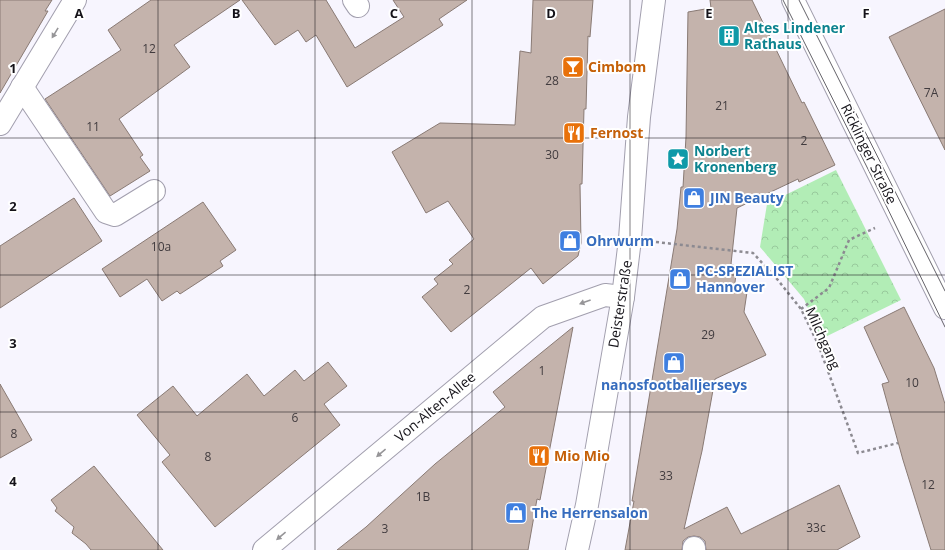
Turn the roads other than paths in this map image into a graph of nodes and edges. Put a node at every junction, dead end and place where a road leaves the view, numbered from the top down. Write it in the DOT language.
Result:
graph roads {
  1 [pos="75,0"];
  2 [pos="639,0"];
  3 [pos="654,0"];
  4 [pos="793,0"];
  5 [pos="647,56"];
  6 [pos="22,87"];
  7 [pos="0,124"];
  8 [pos="154,191"];
  9 [pos="622,297"];
  10 [pos="945,308"];
  11 [pos="264,550"];
  12 [pos="577,550"];
  1 -- 6 [label="street, one-way"];
  2 -- 5 [label="street, Deisterstraße"];
  3 -- 5 [label="street, Deisterstraße"];
  4 -- 10 [label="street, Ricklinger Straße"];
  5 -- 9 [label="street, Deisterstraße"];
  6 -- 7 [label="street"];
  6 -- 8 [label="street"];
  9 -- 11 [label="street, Von-Alten-Allee, one-way"];
  9 -- 12 [label="street, Deisterstraße"];
}
